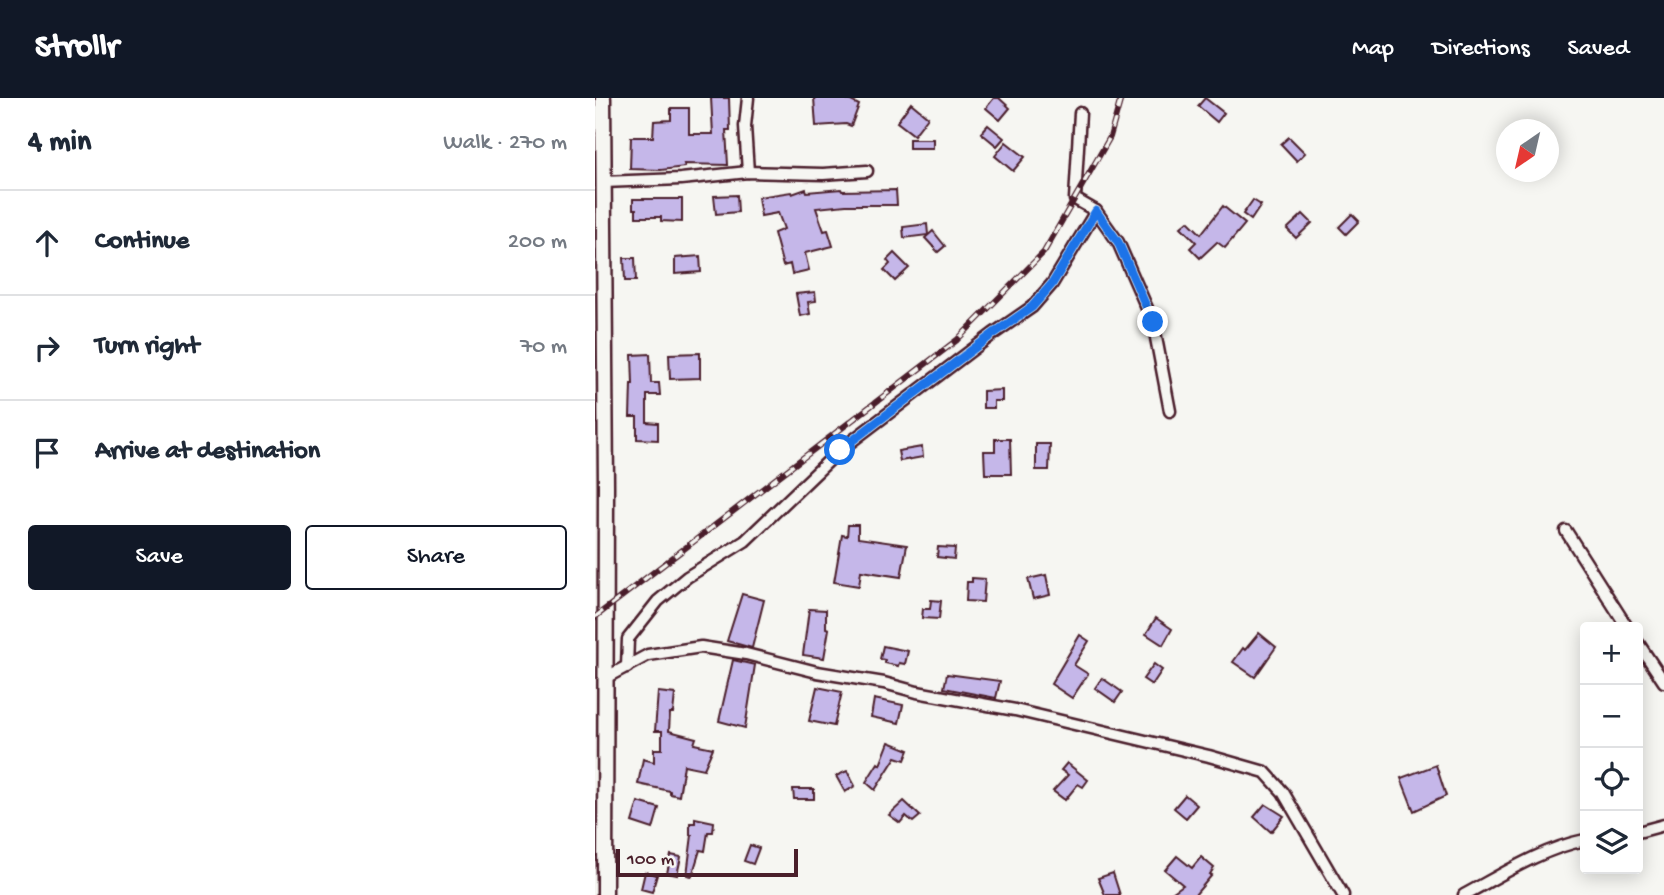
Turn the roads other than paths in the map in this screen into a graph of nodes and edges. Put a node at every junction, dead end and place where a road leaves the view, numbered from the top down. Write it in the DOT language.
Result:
graph roads {
  1 [pos="603,98"];
  2 [pos="748,98"];
  3 [pos="1080,113"];
  4 [pos="867,171"];
  5 [pos="748,172"];
  6 [pos="603,182"];
  7 [pos="1096,211"];
  8 [pos="1170,411"];
  9 [pos="1566,531"];
  10 [pos="1624,622"];
  11 [pos="1643,650"];
  12 [pos="627,667"];
  13 [pos="605,678"];
  14 [pos="1664,682"];
  15 [pos="600,822"];
  16 [pos="1664,825"];
  17 [pos="1643,831"];
  18 [pos="1580,841"];
  19 [pos="605,895"];
  20 [pos="1343,895"];
  21 [pos="1464,895"];
  1 -- 6 [label="street"];
  2 -- 5 [label="street"];
  3 -- 7 [label="street"];
  4 -- 5 [label="street"];
  5 -- 6 [label="street"];
  6 -- 13 [label="street"];
  7 -- 8 [label="street"];
  7 -- 12 [label="street"];
  9 -- 10 [label="street"];
  11 -- 14 [label="street"];
  12 -- 13 [label="street"];
  12 -- 20 [label="street"];
  13 -- 15 [label="street"];
  15 -- 19 [label="street"];
  16 -- 17 [label="street"];
  18 -- 21 [label="street"];
}
